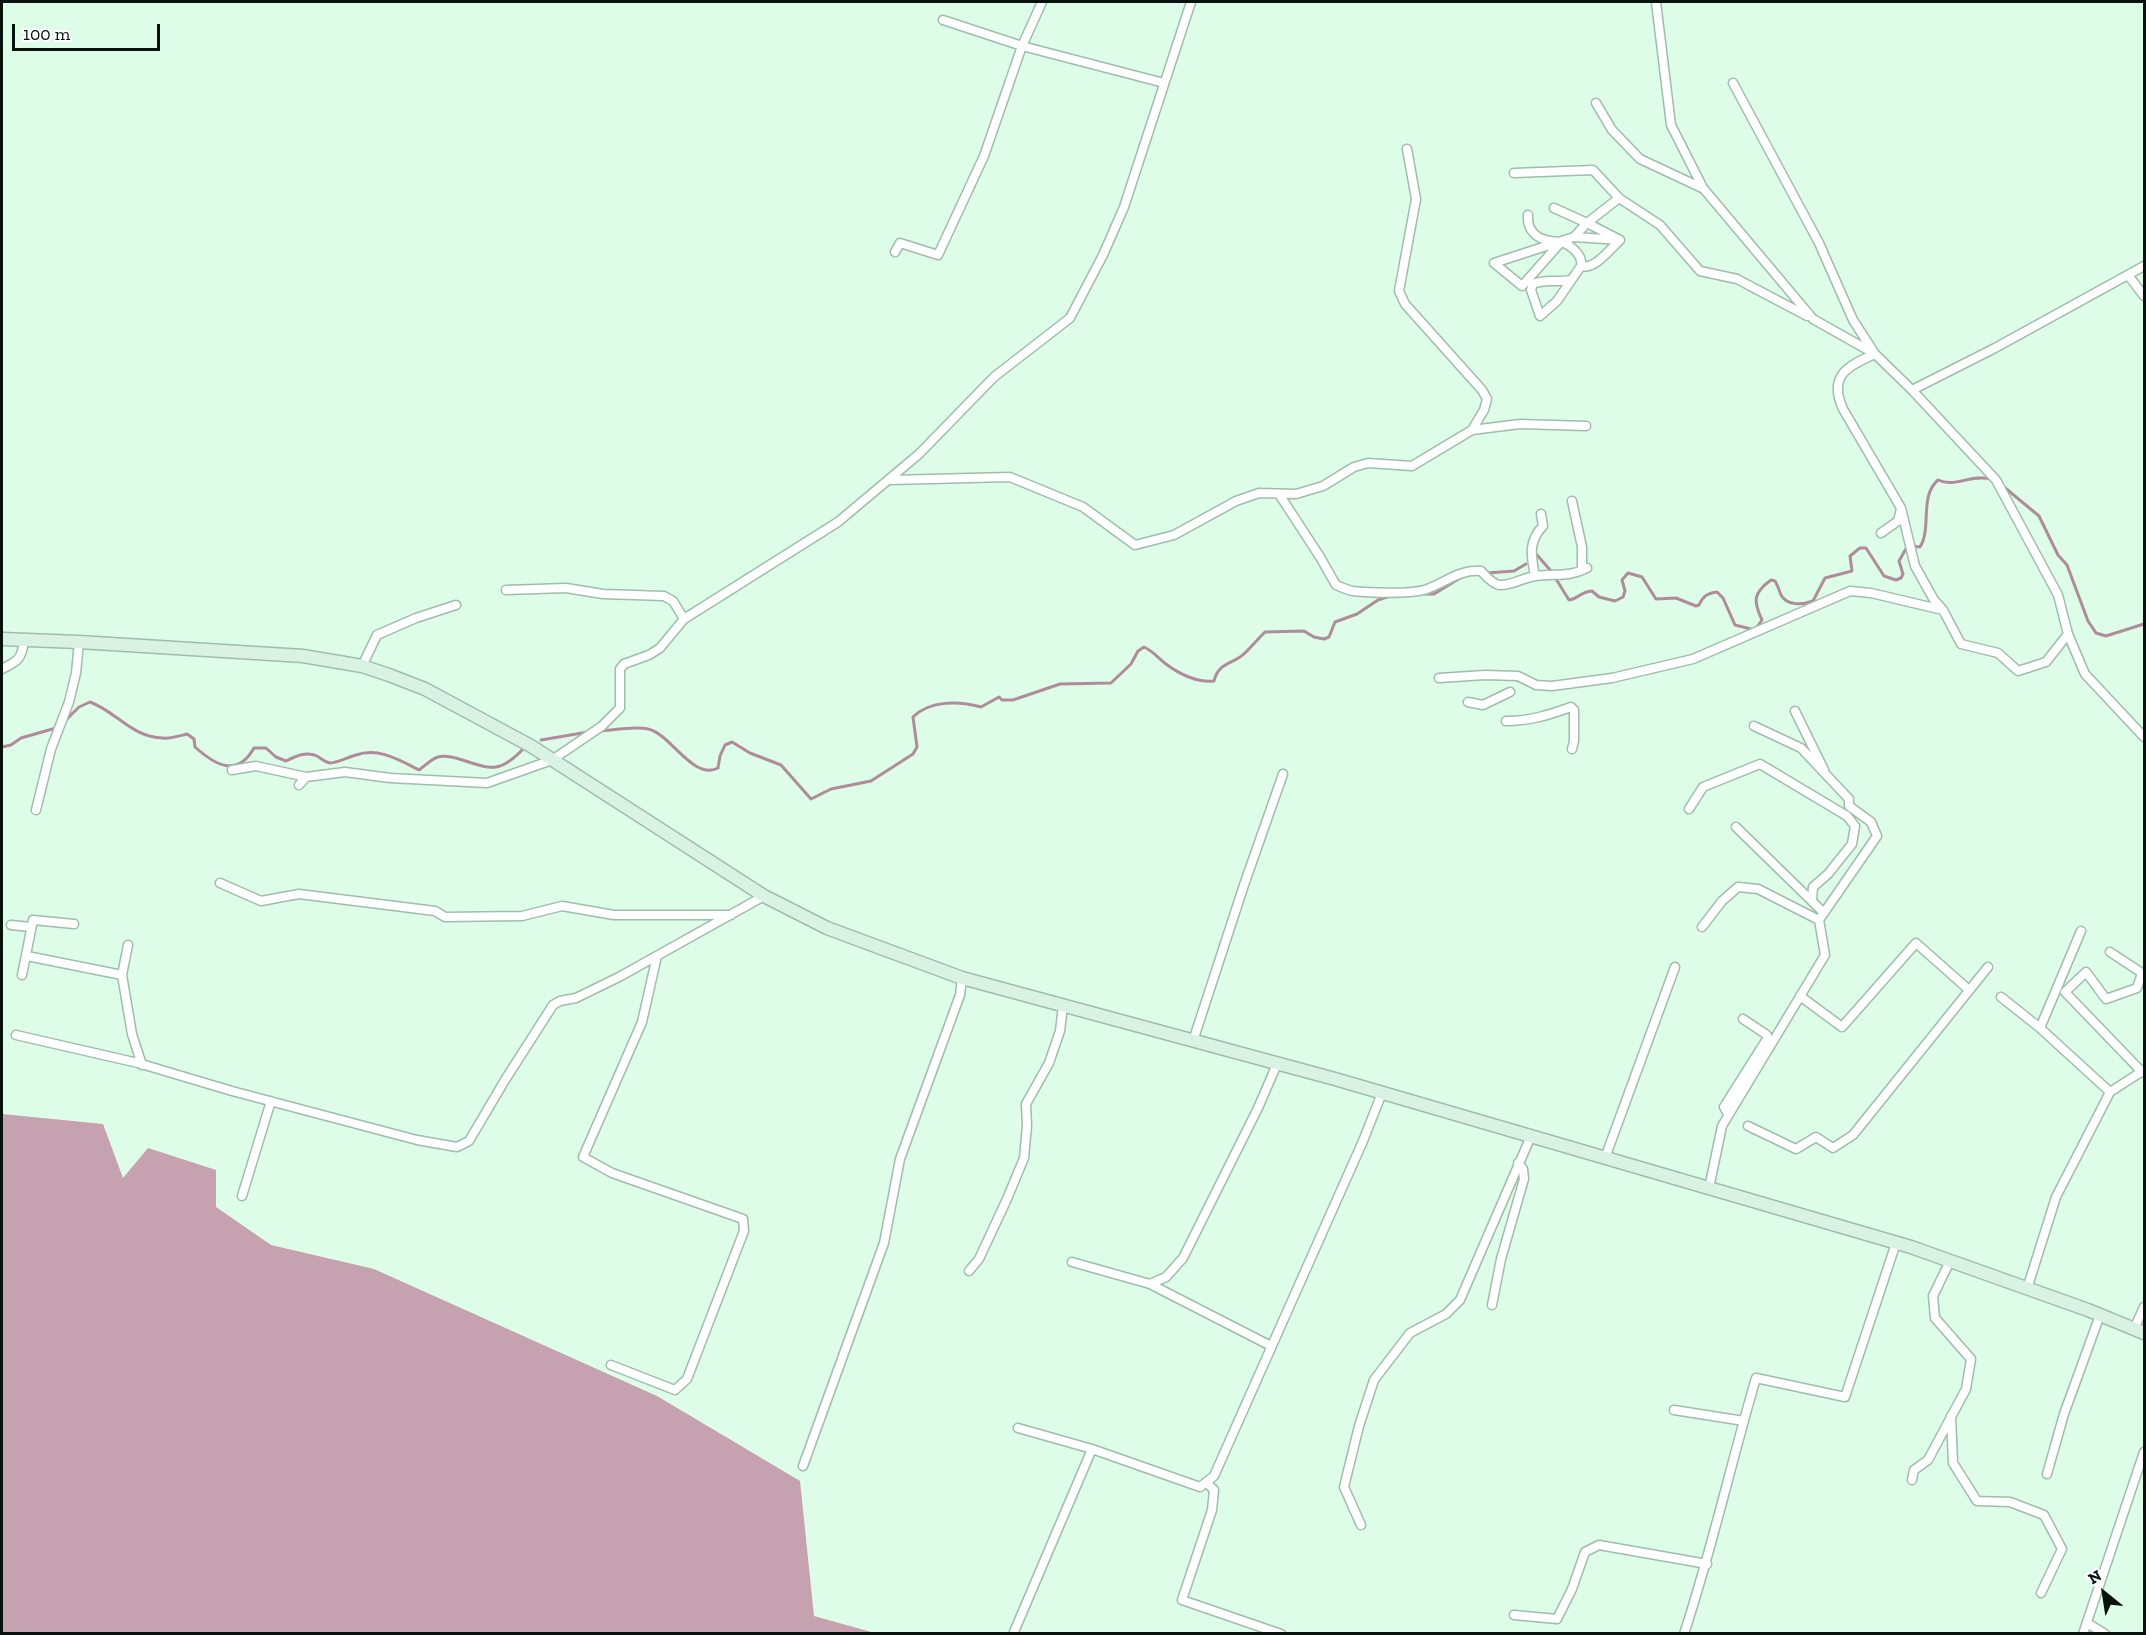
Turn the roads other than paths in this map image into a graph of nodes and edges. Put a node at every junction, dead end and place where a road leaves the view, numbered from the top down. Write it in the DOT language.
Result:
graph roads {
  1 [pos="1042,2"];
  2 [pos="1191,2"];
  3 [pos="1656,2"];
  4 [pos="943,20"];
  5 [pos="1022,46"];
  6 [pos="1164,83"];
  7 [pos="1733,83"];
  8 [pos="1596,103"];
  9 [pos="1407,149"];
  10 [pos="1514,173"];
  11 [pos="1703,188"];
  12 [pos="1619,198"];
  13 [pos="1554,208"];
  14 [pos="1528,215"];
  15 [pos="1587,223"];
  16 [pos="1574,237"];
  17 [pos="1620,240"];
  18 [pos="1561,242"];
  19 [pos="896,252"];
  20 [pos="1581,266"];
  21 [pos="2145,266"];
  22 [pos="2128,275"];
  23 [pos="1570,280"];
  24 [pos="2145,296"];
  25 [pos="1813,319"];
  26 [pos="1875,354"];
  27 [pos="1912,390"];
  28 [pos="1586,426"];
  29 [pos="1472,430"];
  30 [pos="890,480"];
  31 [pos="1280,494"];
  32 [pos="1572,501"];
  33 [pos="1901,508"];
  34 [pos="1541,514"];
  35 [pos="1881,533"];
  36 [pos="1535,576"];
  37 [pos="506,590"];
  38 [pos="456,605"];
  39 [pos="1943,610"];
  40 [pos="684,619"];
  41 [pos="2068,634"];
  42 [pos="2,639"];
  43 [pos="24,640"];
  44 [pos="79,642"];
  45 [pos="362,666"];
  46 [pos="2,669"];
  47 [pos="1439,678"];
  48 [pos="1510,692"];
  49 [pos="1468,702"];
  50 [pos="1795,711"];
  51 [pos="1506,721"];
  52 [pos="1754,726"];
  53 [pos="2145,737"];
  54 [pos="1572,749"];
  55 [pos="552,760"];
  56 [pos="232,770"];
  57 [pos="1283,774"];
  58 [pos="306,777"];
  59 [pos="1827,777"];
  60 [pos="299,785"];
  61 [pos="1689,809"];
  62 [pos="36,810"];
  63 [pos="1736,827"];
  64 [pos="220,883"];
  65 [pos="764,896"];
  66 [pos="1812,902"];
  67 [pos="732,915"];
  68 [pos="1822,916"];
  69 [pos="74,924"];
  70 [pos="11,925"];
  71 [pos="31,927"];
  72 [pos="1702,927"];
  73 [pos="2081,931"];
  74 [pos="128,945"];
  75 [pos="2110,952"];
  76 [pos="27,956"];
  77 [pos="657,957"];
  78 [pos="1675,967"];
  79 [pos="1988,967"];
  80 [pos="22,975"];
  81 [pos="122,975"];
  82 [pos="962,978"];
  83 [pos="1969,990"];
  84 [pos="1800,996"];
  85 [pos="2001,997"];
  86 [pos="1063,1006"];
  87 [pos="1743,1019"];
  88 [pos="2040,1028"];
  89 [pos="16,1035"];
  90 [pos="1193,1041"];
  91 [pos="1277,1064"];
  92 [pos="142,1065"];
  93 [pos="2143,1071"];
  94 [pos="2110,1092"];
  95 [pos="1382,1093"];
  96 [pos="271,1101"];
  97 [pos="1728,1114"];
  98 [pos="1748,1126"];
  99 [pos="1531,1136"];
  100 [pos="1605,1158"];
  101 [pos="1518,1163"];
  102 [pos="1709,1188"];
  103 [pos="242,1196"];
  104 [pos="1896,1243"];
  105 [pos="1950,1261"];
  106 [pos="1072,1262"];
  107 [pos="969,1271"];
  108 [pos="1150,1284"];
  109 [pos="2027,1289"];
  110 [pos="1492,1305"];
  111 [pos="2145,1307"];
  112 [pos="2100,1316"];
  113 [pos="2139,1331"];
  114 [pos="1271,1346"];
  115 [pos="611,1365"];
  116 [pos="1674,1410"];
  117 [pos="1951,1414"];
  118 [pos="1744,1421"];
  119 [pos="1018,1428"];
  120 [pos="1092,1449"];
  121 [pos="2145,1452"];
  122 [pos="803,1466"];
  123 [pos="2047,1474"];
  124 [pos="1912,1480"];
  125 [pos="1206,1482"];
  126 [pos="1361,1525"];
  127 [pos="1707,1564"];
  128 [pos="2041,1593"];
  129 [pos="1514,1615"];
  130 [pos="2087,1623"];
  131 [pos="1014,1632"];
  132 [pos="1281,1634"];
  133 [pos="1684,1634"];
  134 [pos="2083,1634"];
  135 [pos="2105,1634"];
  1 -- 5 [label="street"];
  2 -- 6 [label="street"];
  3 -- 11 [label="street"];
  4 -- 5 [label="street"];
  5 -- 6 [label="street"];
  5 -- 19 [label="street"];
  6 -- 30 [label="street"];
  7 -- 26 [label="street"];
  8 -- 11 [label="street"];
  9 -- 29 [label="street"];
  10 -- 12 [label="street"];
  11 -- 25 [label="street"];
  12 -- 15 [label="street"];
  12 -- 25 [label="street"];
  13 -- 15 [label="street"];
  14 -- 18 [label="street"];
  15 -- 16 [label="street"];
  15 -- 17 [label="street"];
  16 -- 17 [label="street"];
  16 -- 18 [label="street"];
  17 -- 20 [label="street"];
  18 -- 18 [label="street"];
  18 -- 20 [label="street"];
  20 -- 23 [label="street"];
  21 -- 22 [label="street"];
  22 -- 24 [label="street"];
  22 -- 27 [label="street"];
  23 -- 23 [label="street"];
  25 -- 26 [label="street"];
  26 -- 27 [label="street"];
  26 -- 33 [label="street"];
  27 -- 41 [label="street"];
  28 -- 29 [label="street"];
  29 -- 31 [label="street"];
  30 -- 31 [label="street"];
  30 -- 40 [label="street"];
  31 -- 36 [label="street"];
  32 -- 36 [label="street"];
  33 -- 35 [label="street"];
  33 -- 39 [label="street"];
  34 -- 36 [label="street"];
  37 -- 40 [label="street"];
  38 -- 45 [label="street"];
  39 -- 41 [label="street"];
  39 -- 47 [label="street"];
  40 -- 55 [label="street"];
  41 -- 53 [label="street"];
  42 -- 43 [label="main road"];
  43 -- 44 [label="main road"];
  43 -- 46 [label="street"];
  44 -- 45 [label="main road"];
  44 -- 62 [label="street"];
  45 -- 55 [label="main road"];
  48 -- 49 [label="street"];
  50 -- 59 [label="street"];
  51 -- 54 [label="street"];
  52 -- 59 [label="street"];
  55 -- 58 [label="street"];
  55 -- 65 [label="main road"];
  56 -- 58 [label="street"];
  57 -- 90 [label="street"];
  58 -- 60 [label="street"];
  59 -- 68 [label="street"];
  61 -- 66 [label="street"];
  63 -- 66 [label="street"];
  64 -- 67 [label="street"];
  65 -- 67 [label="street"];
  65 -- 82 [label="main road"];
  66 -- 68 [label="street"];
  67 -- 77 [label="street"];
  68 -- 72 [label="street"];
  68 -- 84 [label="street"];
  69 -- 71 [label="street"];
  70 -- 71 [label="street"];
  71 -- 76 [label="street"];
  73 -- 88 [label="street"];
  74 -- 81 [label="street"];
  75 -- 93 [label="street"];
  76 -- 80 [label="street"];
  76 -- 81 [label="street"];
  77 -- 96 [label="street"];
  77 -- 115 [label="street"];
  78 -- 100 [label="street"];
  79 -- 83 [label="street"];
  81 -- 92 [label="street"];
  82 -- 86 [label="main road"];
  82 -- 122 [label="street"];
  83 -- 84 [label="street"];
  83 -- 98 [label="street"];
  84 -- 97 [label="street"];
  85 -- 88 [label="street"];
  86 -- 90 [label="main road"];
  86 -- 107 [label="street"];
  87 -- 97 [label="street"];
  88 -- 94 [label="street"];
  89 -- 92 [label="street"];
  90 -- 91 [label="main road"];
  91 -- 95 [label="main road"];
  91 -- 108 [label="street"];
  92 -- 96 [label="street"];
  93 -- 94 [label="street"];
  94 -- 109 [label="street"];
  95 -- 99 [label="main road"];
  95 -- 114 [label="street"];
  96 -- 103 [label="street"];
  97 -- 102 [label="street"];
  99 -- 100 [label="main road"];
  99 -- 101 [label="street"];
  100 -- 102 [label="main road"];
  101 -- 110 [label="street"];
  101 -- 126 [label="street"];
  102 -- 104 [label="main road"];
  104 -- 105 [label="main road"];
  104 -- 118 [label="street"];
  105 -- 109 [label="main road"];
  105 -- 117 [label="street"];
  106 -- 108 [label="street"];
  108 -- 114 [label="street"];
  109 -- 112 [label="main road"];
  111 -- 113 [label="street"];
  112 -- 113 [label="main road"];
  112 -- 123 [label="street"];
  114 -- 125 [label="street"];
  116 -- 118 [label="street"];
  117 -- 124 [label="street"];
  117 -- 128 [label="street"];
  118 -- 127 [label="street"];
  119 -- 120 [label="street"];
  120 -- 125 [label="street"];
  120 -- 131 [label="street"];
  121 -- 130 [label="street"];
  125 -- 132 [label="street"];
  127 -- 129 [label="street"];
  127 -- 133 [label="street"];
  130 -- 134 [label="street"];
  130 -- 135 [label="street"];
}
